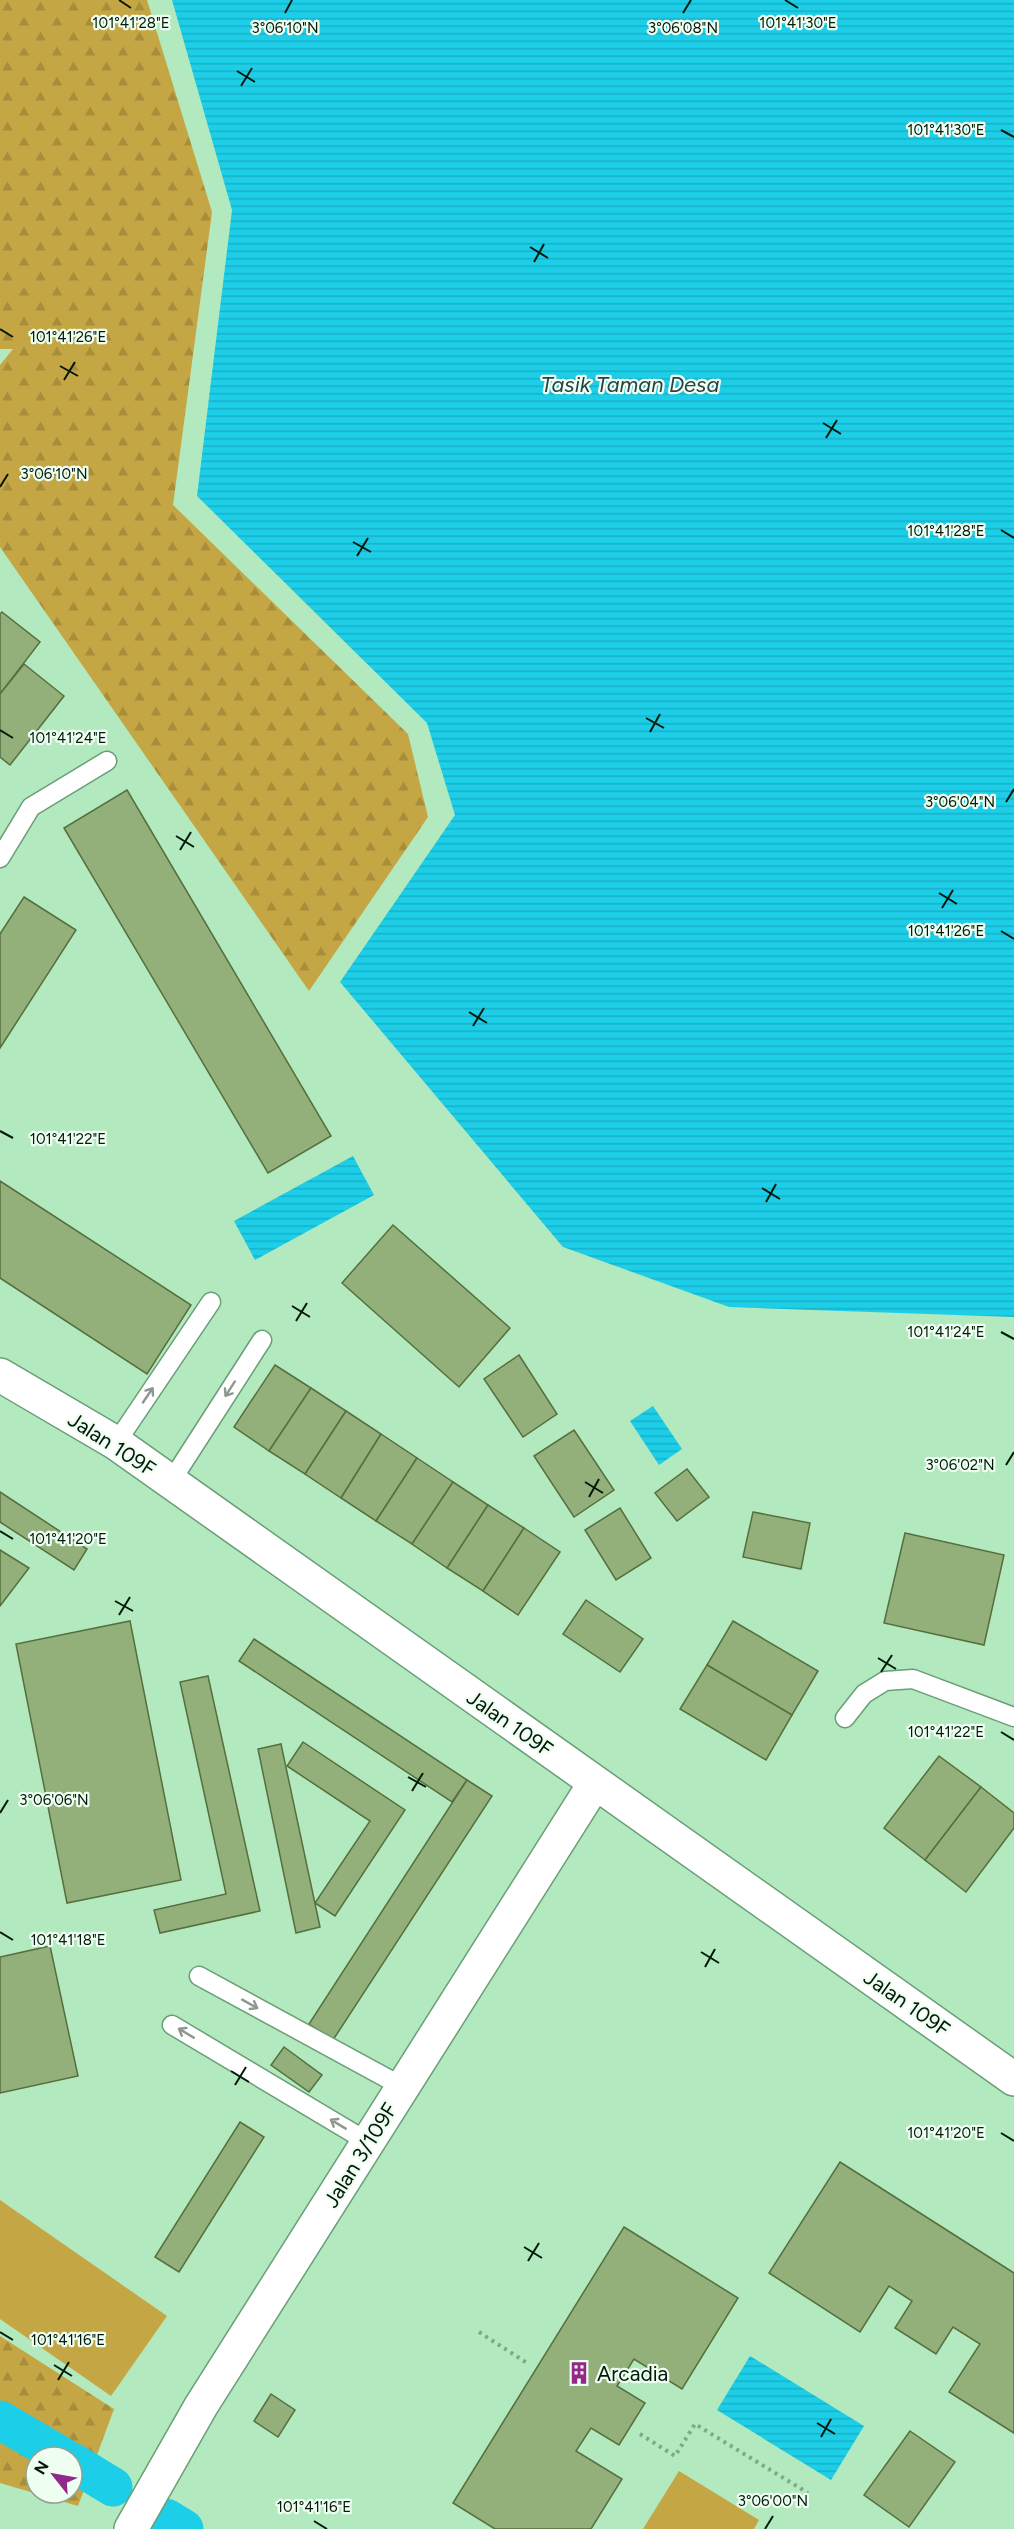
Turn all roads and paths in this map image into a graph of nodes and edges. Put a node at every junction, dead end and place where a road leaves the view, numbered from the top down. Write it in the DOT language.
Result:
graph roads {
  1 [pos="107,761"];
  2 [pos="0,858"];
  3 [pos="211,1302"];
  4 [pos="262,1340"];
  5 [pos="0,1375"];
  6 [pos="116,1443"];
  7 [pos="170,1483"];
  8 [pos="1014,1717"];
  9 [pos="845,1718"];
  10 [pos="595,1783"];
  11 [pos="199,1976"];
  12 [pos="172,2025"];
  13 [pos="1014,2079"];
  14 [pos="403,2087"];
  15 [pos="368,2142"];
  16 [pos="479,2332"];
  17 [pos="527,2363"];
  18 [pos="640,2434"];
  19 [pos="808,2493"];
  20 [pos="131,2529"];
  1 -- 2 [label="lane"];
  6 -- 3 [label="lane, one-way"];
  4 -- 7 [label="lane, one-way"];
  5 -- 6 [label="street, Jalan 109F"];
  6 -- 7 [label="street, Jalan 109F"];
  7 -- 10 [label="street, Jalan 109F"];
  8 -- 9 [label="lane"];
  10 -- 13 [label="street, Jalan 109F"];
  10 -- 14 [label="street, Jalan 3/109F"];
  11 -- 14 [label="lane, one-way"];
  15 -- 12 [label="lane, one-way"];
  14 -- 15 [label="street, Jalan 3/109F"];
  15 -- 20 [label="street, Jalan 3/109F"];
  16 -- 17 [label="path"];
  18 -- 19 [label="path"];
}
